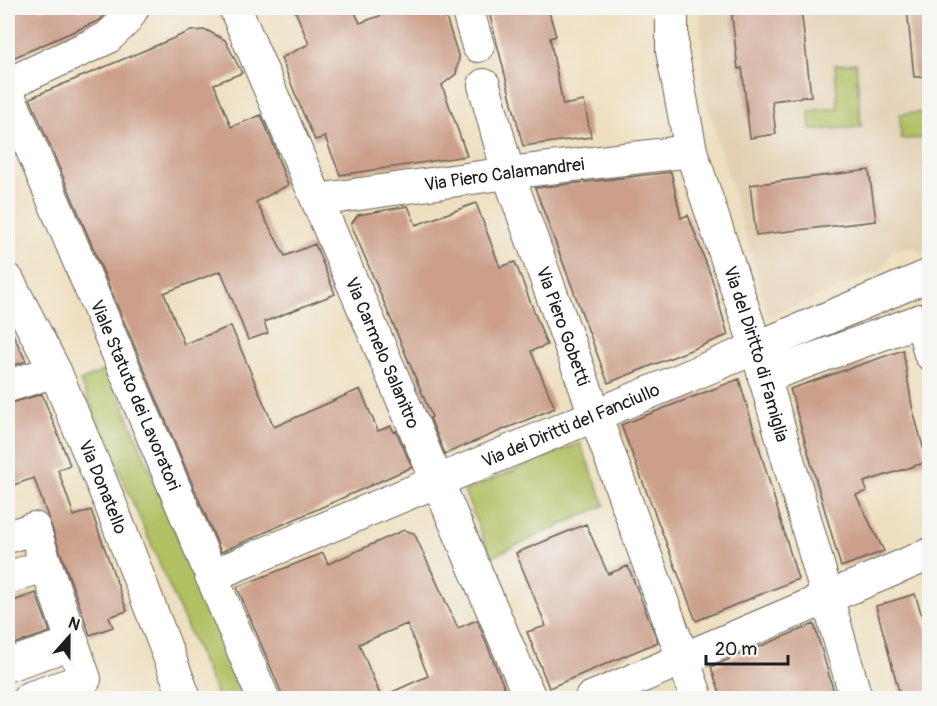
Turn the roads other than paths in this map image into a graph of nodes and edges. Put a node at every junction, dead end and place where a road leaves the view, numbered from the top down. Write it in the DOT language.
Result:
graph roads {
  1 [pos="133,8"];
  2 [pos="235,8"];
  3 [pos="467,8"];
  4 [pos="672,8"];
  5 [pos="478,46"];
  6 [pos="8,84"];
  7 [pos="484,86"];
  8 [pos="8,93"];
  9 [pos="691,151"];
  10 [pos="508,172"];
  11 [pos="317,200"];
  12 [pos="930,275"];
  13 [pos="8,280"];
  14 [pos="756,347"];
  15 [pos="930,354"];
  16 [pos="55,371"];
  17 [pos="764,377"];
  18 [pos="8,387"];
  19 [pos="595,415"];
  20 [pos="437,481"];
  21 [pos="8,537"];
  22 [pos="930,554"];
  23 [pos="46,565"];
  24 [pos="211,576"];
  25 [pos="8,578"];
  26 [pos="826,599"];
  27 [pos="73,643"];
  28 [pos="683,660"];
  29 [pos="8,666"];
  30 [pos="29,699"];
  31 [pos="185,699"];
  32 [pos="263,699"];
  33 [pos="530,699"];
  34 [pos="591,699"];
  35 [pos="697,699"];
  36 [pos="856,699"];
  1 -- 6 [label="street"];
  2 -- 11 [label="street, Via Carmelo Salanitro"];
  3 -- 5 [label="street"];
  4 -- 9 [label="street, Via del Diritto di Famiglia"];
  7 -- 10 [label="street, Via Piero Gobetti"];
  8 -- 24 [label="street, Viale Statuto dei Lavoratori"];
  9 -- 10 [label="street, Via Piero Calamandrei"];
  9 -- 14 [label="street, Via del Diritto di Famiglia"];
  10 -- 11 [label="street, Via Piero Calamandrei"];
  10 -- 19 [label="street, Via Piero Gobetti"];
  11 -- 20 [label="street, Via Carmelo Salanitro"];
  12 -- 14 [label="street, Via dei Diritti del Fanciullo"];
  13 -- 16 [label="street, Via Donatello"];
  14 -- 17 [label="street, Via del Diritto di Famiglia"];
  14 -- 19 [label="street, Via dei Diritti del Fanciullo"];
  15 -- 17 [label="street"];
  16 -- 18 [label="street"];
  16 -- 31 [label="street, Via Donatello"];
  17 -- 26 [label="street, Via del Diritto di Famiglia"];
  19 -- 20 [label="street, Via dei Diritti del Fanciullo"];
  19 -- 28 [label="street, Via Piero Gobetti"];
  20 -- 24 [label="street, Via dei Diritti del Fanciullo"];
  20 -- 33 [label="street, Via Carmelo Salanitro"];
  21 -- 23 [label="street"];
  22 -- 26 [label="street"];
  23 -- 25 [label="street"];
  23 -- 27 [label="street"];
  24 -- 32 [label="street, Viale Statuto dei Lavoratori"];
  26 -- 28 [label="street"];
  26 -- 36 [label="street, Via del Diritto di Famiglia"];
  27 -- 29 [label="street"];
  27 -- 30 [label="street"];
  28 -- 34 [label="street"];
  28 -- 35 [label="street, Via Piero Gobetti"];
}
